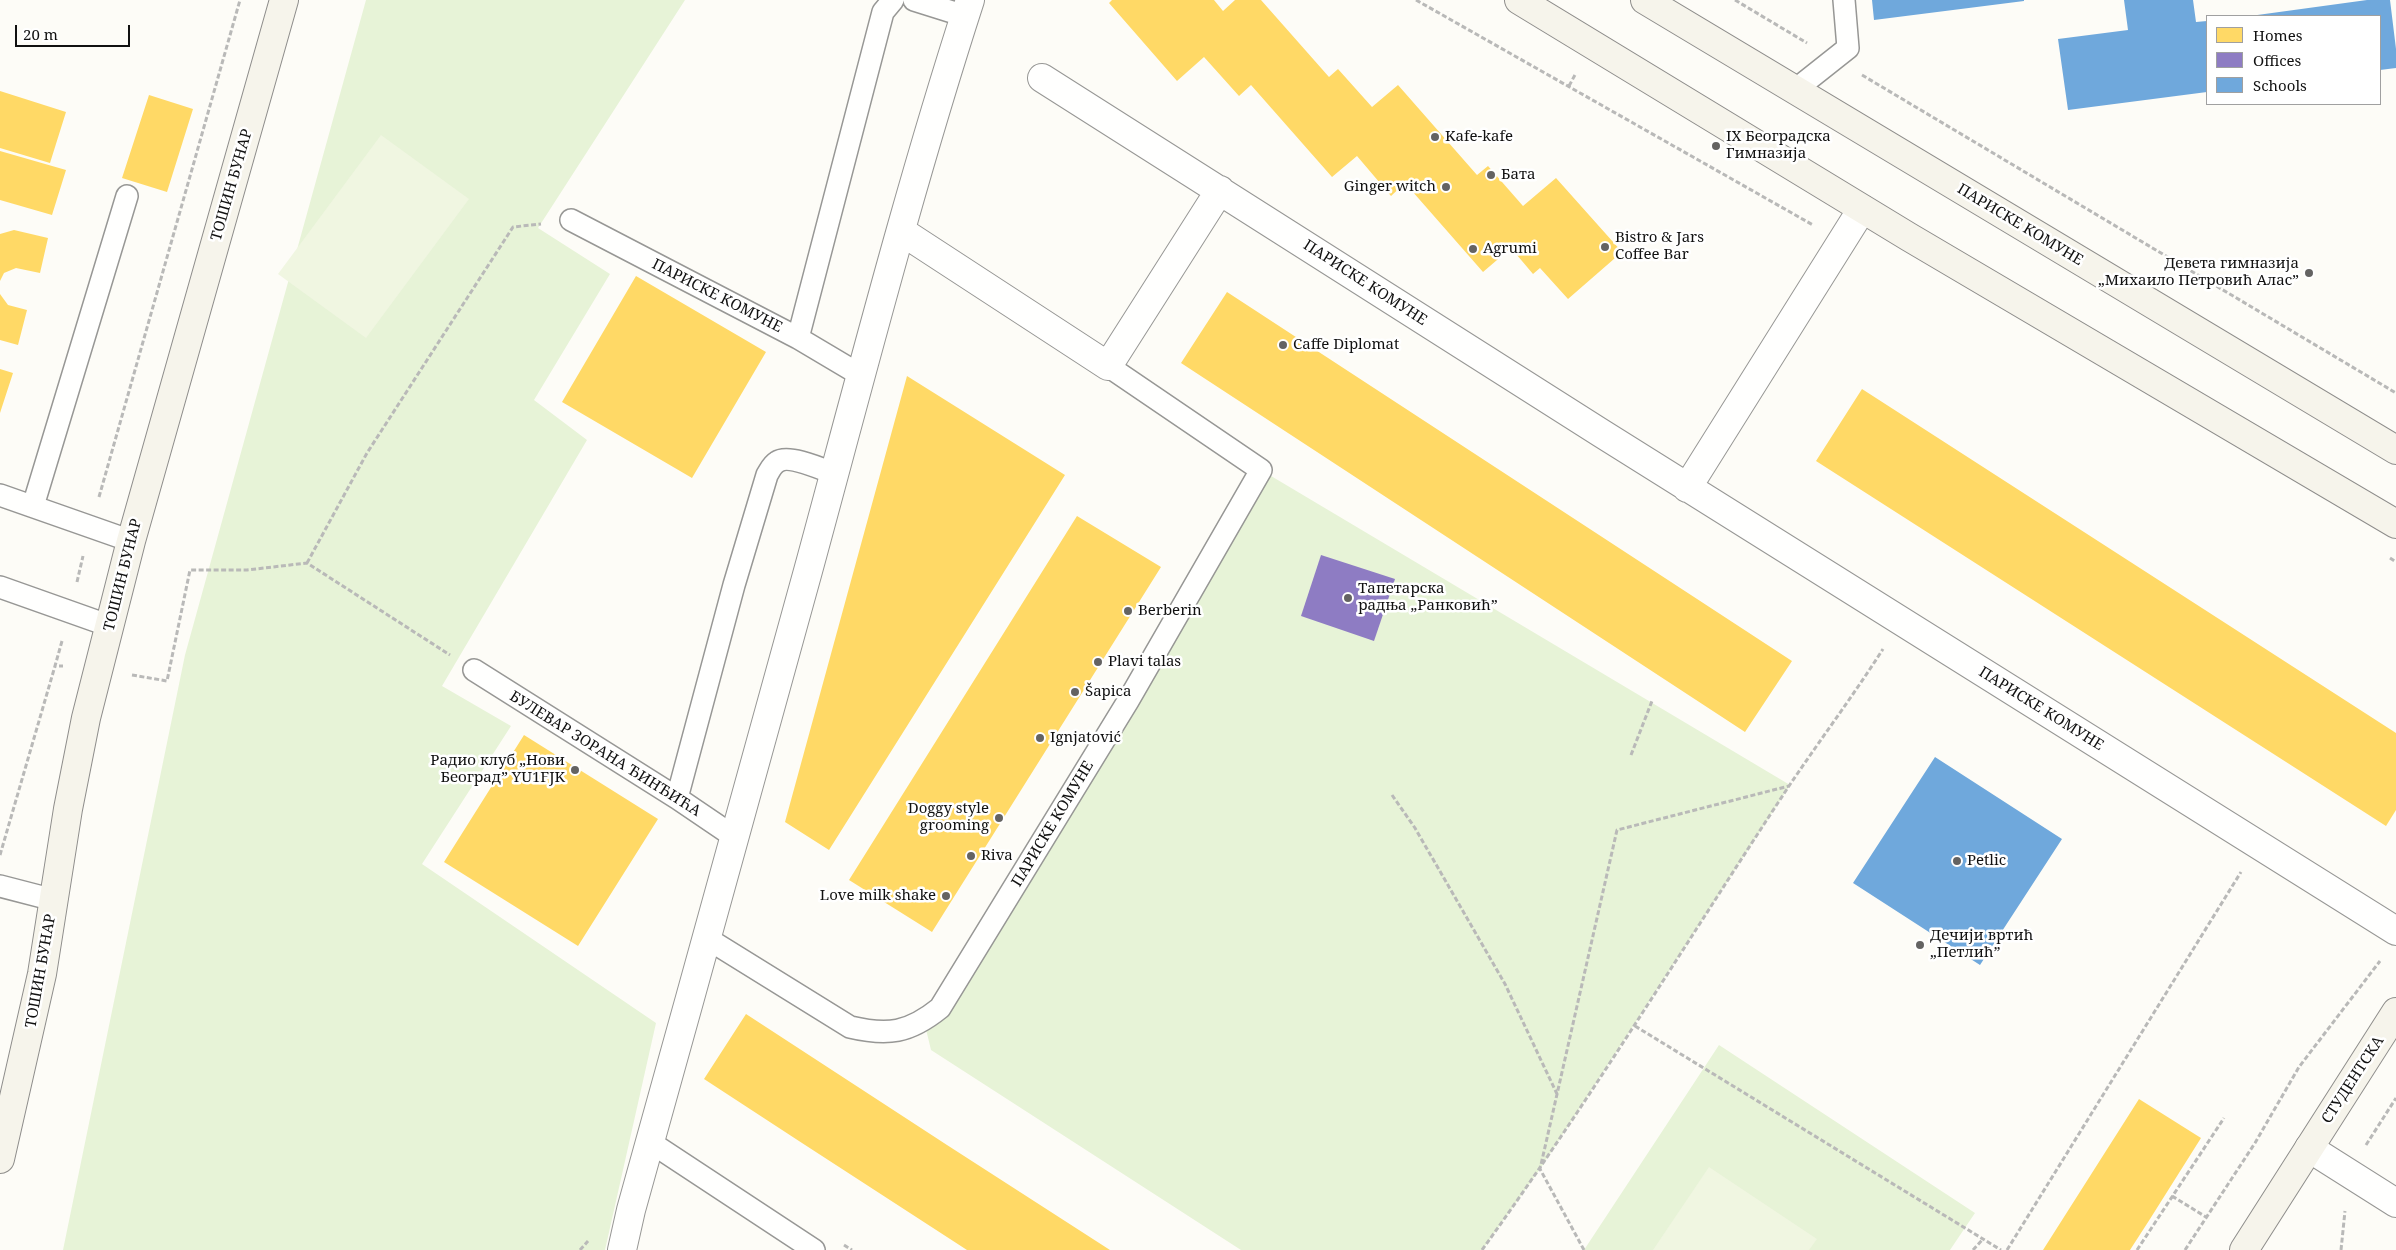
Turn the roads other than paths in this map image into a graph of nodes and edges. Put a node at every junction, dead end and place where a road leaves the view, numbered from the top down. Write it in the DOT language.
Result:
graph roads {
  1 [pos="284,0"];
  2 [pos="893,0"];
  3 [pos="914,0"];
  4 [pos="1644,0"];
  5 [pos="1844,0"];
  6 [pos="1526,2"];
  7 [pos="968,8"];
  8 [pos="1042,78"];
  9 [pos="1795,90"];
  10 [pos="1220,190"];
  11 [pos="127,196"];
  12 [pos="1862,209"];
  13 [pos="571,220"];
  14 [pos="901,231"];
  15 [pos="798,338"];
  16 [pos="1108,366"];
  17 [pos="862,376"];
  18 [pos="2396,450"];
  19 [pos="835,474"];
  20 [pos="1687,488"];
  21 [pos="0,495"];
  22 [pos="33,506"];
  23 [pos="2396,524"];
  24 [pos="131,540"];
  25 [pos="0,587"];
  26 [pos="110,626"];
  27 [pos="474,670"];
  28 [pos="677,798"];
  29 [pos="736,838"];
  30 [pos="0,886"];
  31 [pos="54,900"];
  32 [pos="2396,931"];
  33 [pos="708,938"];
  34 [pos="2396,1012"];
  35 [pos="650,1142"];
  36 [pos="2310,1148"];
  37 [pos="0,1159"];
  38 [pos="2396,1203"];
  39 [pos="622,1250"];
  40 [pos="814,1250"];
  41 [pos="2244,1250"];
  1 -- 24 [label="main road, ТОШИН БУНАР"];
  2 -- 15 [label="lane"];
  3 -- 7 [label="lane"];
  4 -- 9 [label="main road, ПАРИСКЕ КОМУНЕ"];
  5 -- 9 [label="lane"];
  6 -- 12 [label="main road"];
  7 -- 14 [label="street"];
  8 -- 10 [label="street, ПАРИСКЕ КОМУНЕ"];
  9 -- 18 [label="main road, ПАРИСКЕ КОМУНЕ"];
  10 -- 16 [label="street"];
  10 -- 20 [label="street, ПАРИСКЕ КОМУНЕ"];
  11 -- 22 [label="lane"];
  12 -- 20 [label="street"];
  12 -- 23 [label="main road"];
  13 -- 15 [label="lane, ПАРИСКЕ КОМУНЕ"];
  14 -- 16 [label="street"];
  14 -- 17 [label="street"];
  15 -- 17 [label="lane, ПАРИСКЕ КОМУНЕ"];
  16 -- 33 [label="lane, ПАРИСКЕ КОМУНЕ"];
  17 -- 19 [label="street"];
  19 -- 28 [label="lane"];
  19 -- 29 [label="street"];
  20 -- 32 [label="street, ПАРИСКЕ КОМУНЕ"];
  21 -- 22 [label="lane"];
  22 -- 24 [label="lane"];
  24 -- 26 [label="main road, ТОШИН БУНАР"];
  25 -- 26 [label="lane"];
  26 -- 31 [label="main road, ТОШИН БУНАР"];
  27 -- 28 [label="lane, БУЛЕВАР ЗОРАНА ЂИНЂИЋА"];
  28 -- 29 [label="lane, БУЛЕВАР ЗОРАНА ЂИНЂИЋА"];
  29 -- 33 [label="street"];
  30 -- 31 [label="lane"];
  31 -- 37 [label="main road, ТОШИН БУНАР"];
  33 -- 35 [label="street"];
  34 -- 36 [label="main road, СТУДЕНТСКА"];
  35 -- 39 [label="street"];
  35 -- 40 [label="lane"];
  36 -- 38 [label="street"];
  36 -- 41 [label="main road, СТУДЕНТСКА"];
}
